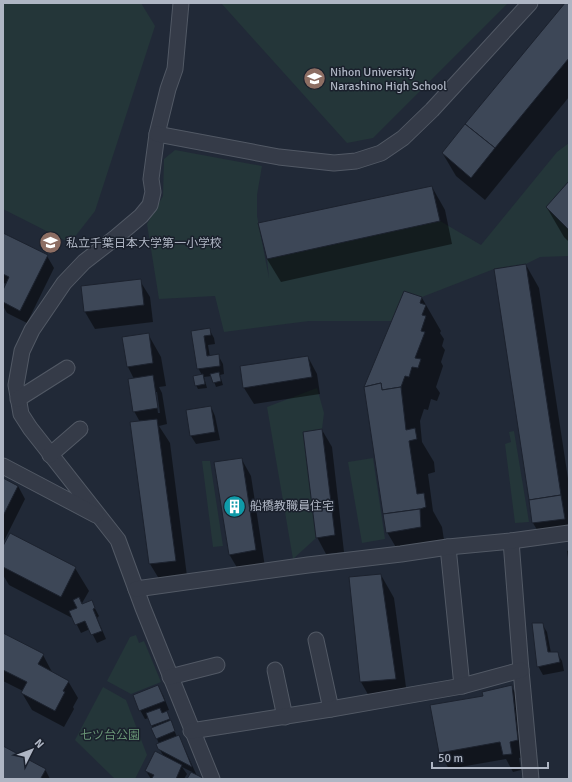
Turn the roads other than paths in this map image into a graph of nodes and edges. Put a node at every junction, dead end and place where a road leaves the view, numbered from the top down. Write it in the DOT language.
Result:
graph roads {
  1 [pos="181,3"];
  2 [pos="530,3"];
  3 [pos="157,134"];
  4 [pos="67,368"];
  5 [pos="18,399"];
  6 [pos="80,429"];
  7 [pos="50,454"];
  8 [pos="3,466"];
  9 [pos="102,519"];
  10 [pos="569,533"];
  11 [pos="512,541"];
  12 [pos="448,547"];
  13 [pos="136,589"];
  14 [pos="316,640"];
  15 [pos="217,665"];
  16 [pos="275,670"];
  17 [pos="521,670"];
  18 [pos="170,676"];
  19 [pos="462,686"];
  20 [pos="331,710"];
  21 [pos="285,717"];
  22 [pos="192,731"];
  23 [pos="212,779"];
  24 [pos="531,779"];
  1 -- 3 [label="street"];
  2 -- 3 [label="street"];
  3 -- 5 [label="street"];
  4 -- 5 [label="street"];
  5 -- 7 [label="street"];
  6 -- 7 [label="street"];
  7 -- 9 [label="street"];
  8 -- 9 [label="street"];
  9 -- 13 [label="street"];
  10 -- 11 [label="street"];
  11 -- 12 [label="street"];
  11 -- 17 [label="street"];
  12 -- 13 [label="street"];
  12 -- 19 [label="street"];
  13 -- 18 [label="street"];
  14 -- 20 [label="street"];
  15 -- 18 [label="street"];
  16 -- 21 [label="street"];
  17 -- 19 [label="street"];
  17 -- 24 [label="street"];
  18 -- 22 [label="street"];
  19 -- 20 [label="street"];
  20 -- 21 [label="street"];
  21 -- 22 [label="street"];
  22 -- 23 [label="street"];
}
